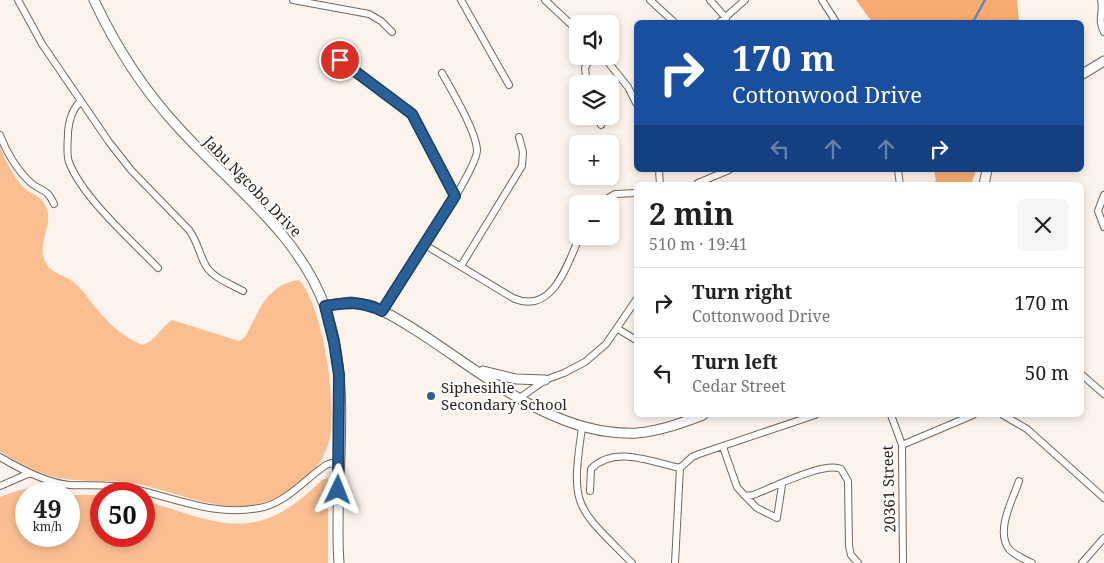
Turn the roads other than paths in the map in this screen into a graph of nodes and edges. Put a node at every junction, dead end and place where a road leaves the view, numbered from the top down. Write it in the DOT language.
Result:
graph roads {
  1 [pos="18,0"];
  2 [pos="94,0"];
  3 [pos="294,0"];
  4 [pos="461,0"];
  5 [pos="545,0"];
  6 [pos="650,0"];
  7 [pos="710,0"];
  8 [pos="745,0"];
  9 [pos="822,0"];
  10 [pos="1101,0"];
  11 [pos="672,20"];
  12 [pos="723,20"];
  13 [pos="835,20"];
  14 [pos="569,23"];
  15 [pos="392,32"];
  16 [pos="1104,32"];
  17 [pos="340,60"];
  18 [pos="1104,61"];
  19 [pos="610,65"];
  20 [pos="442,73"];
  21 [pos="1084,73"];
  22 [pos="508,85"];
  23 [pos="634,99"];
  24 [pos="80,100"];
  25 [pos="0,135"];
  26 [pos="519,137"];
  27 [pos="724,172"];
  28 [pos="700,182"];
  29 [pos="634,193"];
  30 [pos="613,195"];
  31 [pos="1104,195"];
  32 [pos="455,196"];
  33 [pos="54,204"];
  34 [pos="1104,227"];
  35 [pos="425,245"];
  36 [pos="576,245"];
  37 [pos="461,266"];
  38 [pos="158,268"];
  39 [pos="243,291"];
  40 [pos="634,303"];
  41 [pos="325,306"];
  42 [pos="382,311"];
  43 [pos="618,329"];
  44 [pos="634,339"];
  45 [pos="471,367"];
  46 [pos="1084,377"];
  47 [pos="544,380"];
  48 [pos="1104,394"];
  49 [pos="521,398"];
  50 [pos="698,417"];
  51 [pos="808,417"];
  52 [pos="892,417"];
  53 [pos="969,417"];
  54 [pos="1006,417"];
  55 [pos="582,428"];
  56 [pos="902,444"];
  57 [pos="723,447"];
  58 [pos="0,456"];
  59 [pos="339,467"];
  60 [pos="680,468"];
  61 [pos="30,473"];
  62 [pos="1019,481"];
  63 [pos="782,485"];
  64 [pos="0,486"];
  65 [pos="590,491"];
  66 [pos="745,496"];
  67 [pos="1104,498"];
  68 [pos="1104,538"];
  69 [pos="339,563"];
  70 [pos="632,563"];
  71 [pos="675,563"];
  72 [pos="858,563"];
  73 [pos="903,563"];
  74 [pos="1032,563"];
  75 [pos="1082,563"];
  1 -- 24 [label="street"];
  2 -- 41 [label="main road, Jabu Ngcobo Drive"];
  3 -- 15 [label="street"];
  4 -- 22 [label="street"];
  5 -- 14 [label="street"];
  6 -- 11 [label="street"];
  7 -- 12 [label="street"];
  8 -- 12 [label="street"];
  9 -- 13 [label="street"];
  10 -- 16 [label="street"];
  17 -- 32 [label="street"];
  18 -- 21 [label="main road"];
  19 -- 23 [label="street"];
  20 -- 32 [label="street"];
  24 -- 38 [label="street"];
  24 -- 39 [label="street"];
  25 -- 33 [label="street"];
  26 -- 37 [label="street"];
  27 -- 28 [label="street"];
  29 -- 30 [label="street"];
  31 -- 34 [label="street"];
  32 -- 35 [label="street"];
  35 -- 37 [label="street"];
  35 -- 42 [label="street"];
  36 -- 37 [label="street"];
  40 -- 43 [label="street"];
  41 -- 42 [label="main road"];
  41 -- 59 [label="main road, Jabu Ngcobo Drive"];
  42 -- 45 [label="main road"];
  43 -- 44 [label="street"];
  43 -- 47 [label="street"];
  45 -- 47 [label="main road"];
  45 -- 49 [label="main road"];
  46 -- 48 [label="street"];
  47 -- 49 [label="street"];
  49 -- 55 [label="main road"];
  50 -- 55 [label="main road"];
  51 -- 57 [label="street"];
  52 -- 56 [label="street, 20361 Street"];
  53 -- 56 [label="street"];
  54 -- 67 [label="street"];
  55 -- 70 [label="street"];
  56 -- 73 [label="street, 20361 Street"];
  57 -- 60 [label="street"];
  57 -- 66 [label="street"];
  58 -- 61 [label="street"];
  59 -- 61 [label="street"];
  59 -- 69 [label="main road, Jabu Ngcobo Drive"];
  60 -- 65 [label="street"];
  60 -- 71 [label="street"];
  61 -- 64 [label="street"];
  62 -- 74 [label="street"];
  63 -- 66 [label="street"];
  63 -- 66 [label="street"];
  63 -- 72 [label="street"];
  68 -- 75 [label="street"];
}
